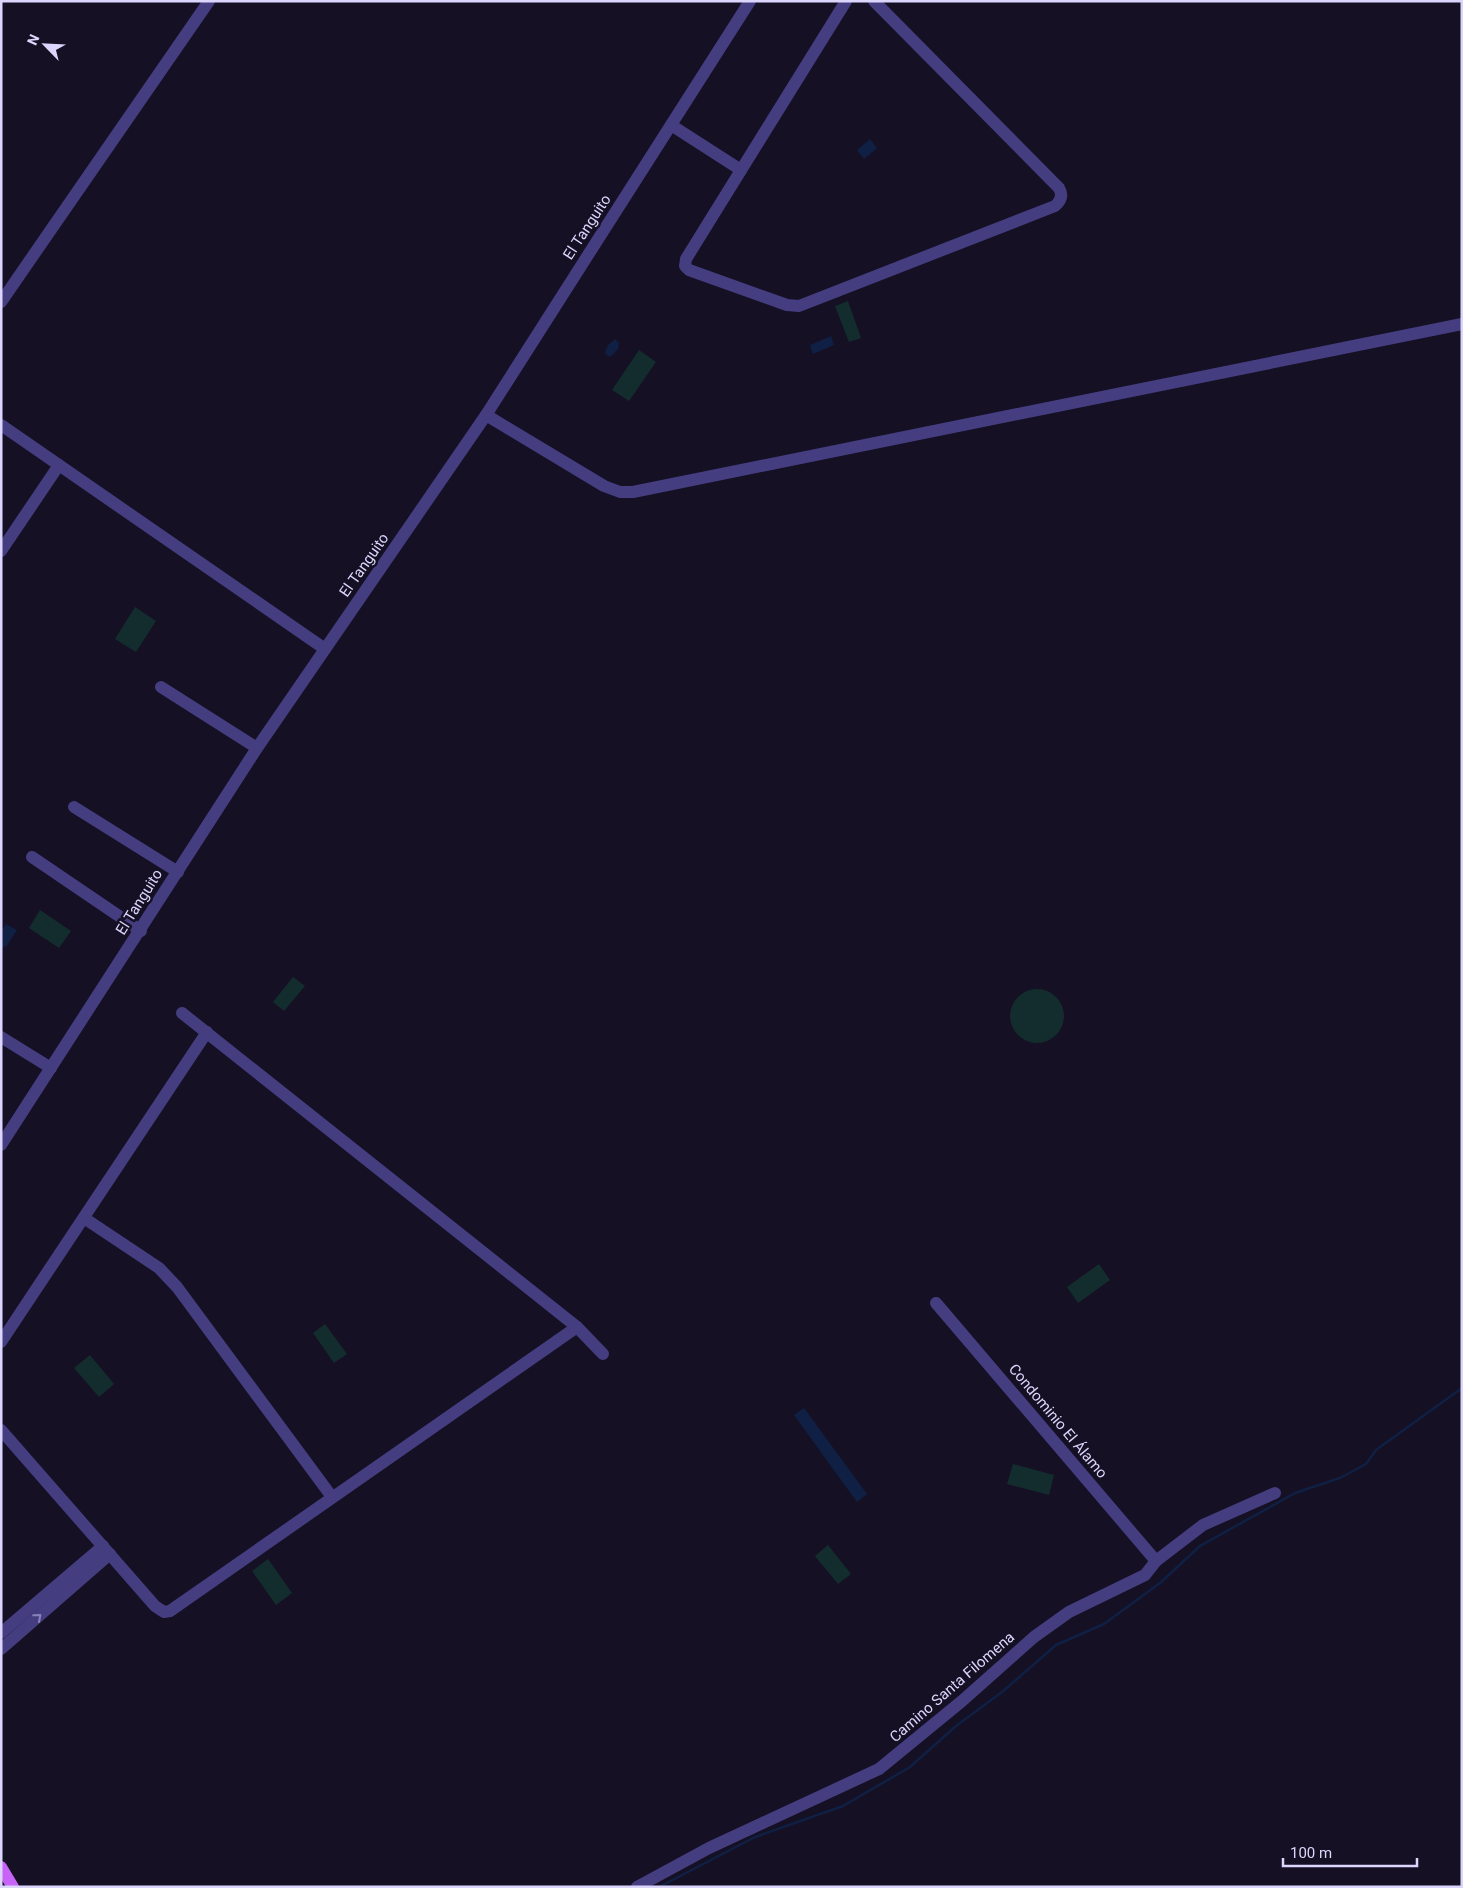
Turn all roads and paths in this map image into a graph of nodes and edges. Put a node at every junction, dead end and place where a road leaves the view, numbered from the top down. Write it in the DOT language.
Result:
graph roads {
  1 [pos="208,1"];
  2 [pos="750,1"];
  3 [pos="846,1"];
  4 [pos="874,1"];
  5 [pos="671,125"];
  6 [pos="741,170"];
  7 [pos="1,302"];
  8 [pos="1462,324"];
  9 [pos="486,415"];
  10 [pos="1,425"];
  11 [pos="59,465"];
  12 [pos="1,551"];
  13 [pos="324,649"];
  14 [pos="161,687"];
  15 [pos="257,748"];
  16 [pos="74,807"];
  17 [pos="32,857"];
  18 [pos="178,872"];
  19 [pos="141,931"];
  20 [pos="182,1013"];
  21 [pos="207,1032"];
  22 [pos="1,1037"];
  23 [pos="51,1068"];
  24 [pos="1,1145"];
  25 [pos="84,1218"];
  26 [pos="936,1303"];
  27 [pos="577,1327"];
  28 [pos="1,1342"];
  29 [pos="603,1354"];
  30 [pos="1,1430"];
  31 [pos="1275,1493"];
  32 [pos="332,1497"];
  33 [pos="107,1550"];
  34 [pos="1156,1561"];
  35 [pos="1,1633"];
  36 [pos="1,1649"];
  37 [pos="1,1867"];
  38 [pos="13,1887"];
  39 [pos="637,1887"];
  1 -- 7 [label="street"];
  2 -- 5 [label="street, El Tanguito"];
  3 -- 6 [label="street"];
  4 -- 6 [label="street"];
  5 -- 6 [label="street"];
  5 -- 9 [label="street, El Tanguito"];
  8 -- 9 [label="street"];
  9 -- 13 [label="street, El Tanguito"];
  10 -- 11 [label="street"];
  11 -- 12 [label="street"];
  11 -- 13 [label="street"];
  13 -- 15 [label="street, El Tanguito"];
  14 -- 15 [label="street"];
  15 -- 18 [label="street, El Tanguito"];
  16 -- 18 [label="street"];
  17 -- 19 [label="street"];
  18 -- 19 [label="street, El Tanguito"];
  19 -- 23 [label="street, El Tanguito"];
  20 -- 21 [label="street"];
  21 -- 25 [label="street"];
  21 -- 27 [label="street"];
  22 -- 23 [label="street"];
  23 -- 24 [label="street, El Tanguito"];
  25 -- 28 [label="street"];
  25 -- 32 [label="street"];
  26 -- 34 [label="street, Condominio El Álamo"];
  27 -- 29 [label="street"];
  27 -- 32 [label="street"];
  30 -- 33 [label="street"];
  31 -- 34 [label="street, Camino Santa Filomena"];
  32 -- 33 [label="street"];
  33 -- 35 [label="street"];
  36 -- 33 [label="street, one-way"];
  34 -- 39 [label="street, Camino Santa Filomena"];
  37 -- 38 [label="main road"];
}
